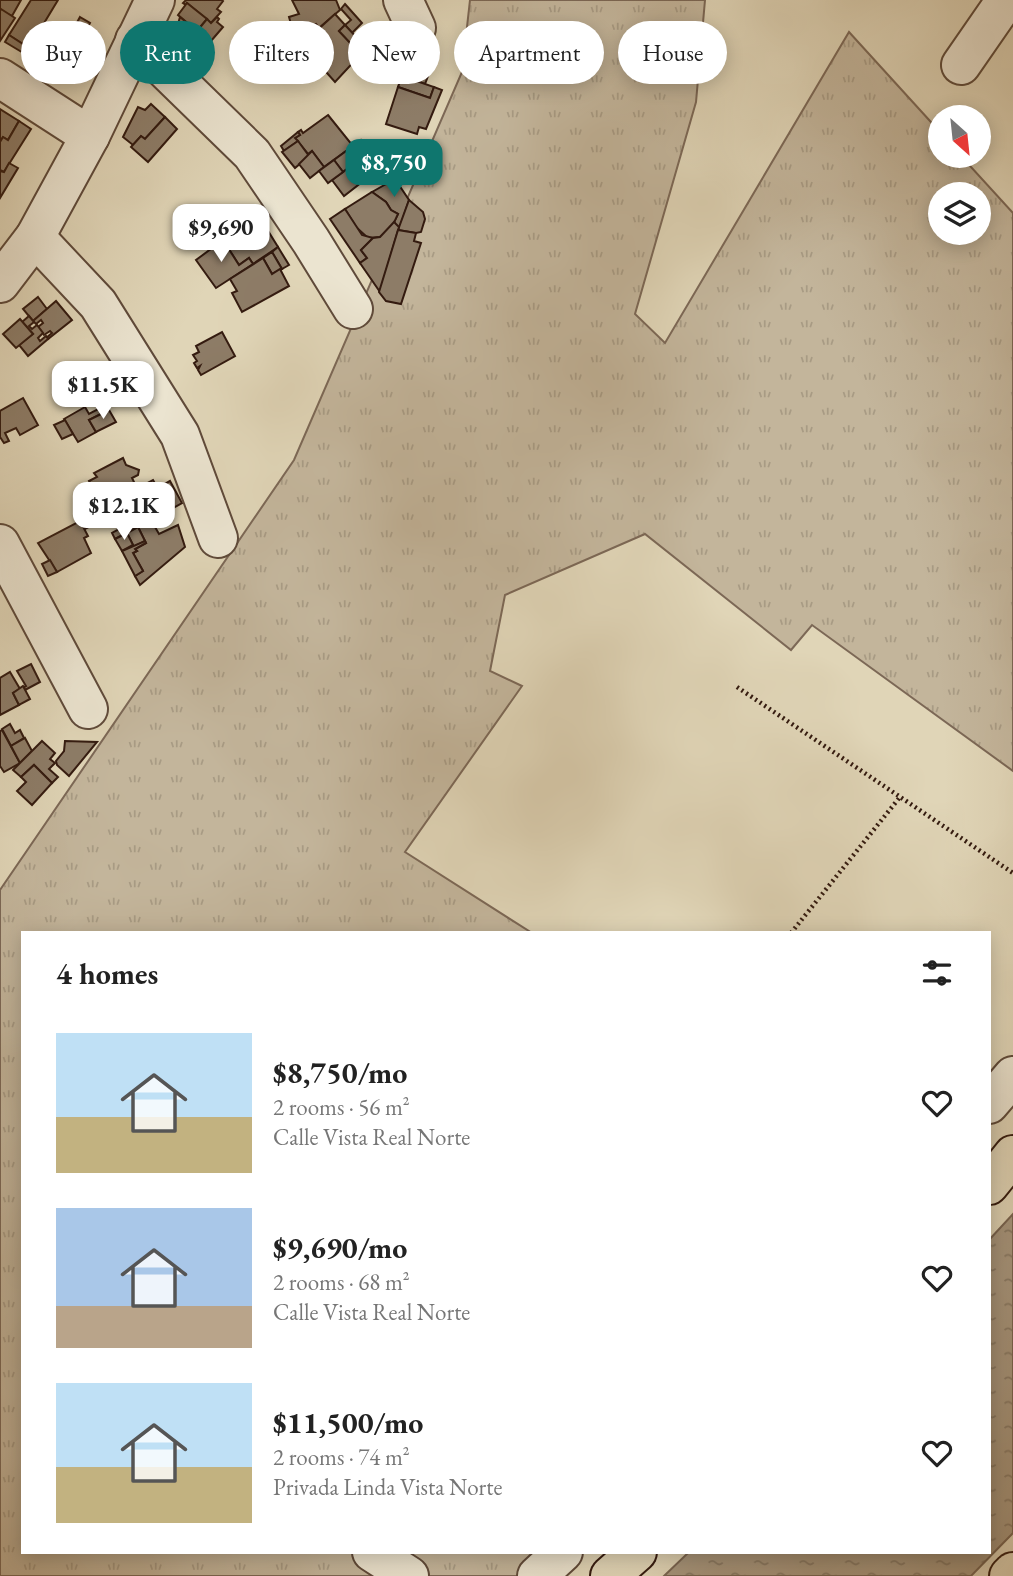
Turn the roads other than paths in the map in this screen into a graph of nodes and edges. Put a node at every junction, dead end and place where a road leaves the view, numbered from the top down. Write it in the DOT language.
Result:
graph roads {
  1 [pos="155,0"];
  2 [pos="1006,0"];
  3 [pos="144,21"];
  4 [pos="961,65"];
  5 [pos="120,72"];
  6 [pos="0,78"];
  7 [pos="180,84"];
  8 [pos="90,136"];
  9 [pos="35,237"];
  10 [pos="0,283"];
  11 [pos="353,309"];
  12 [pos="218,538"];
  13 [pos="0,544"];
  14 [pos="88,709"];
  15 [pos="1013,1076"];
  16 [pos="991,1102"];
  17 [pos="1013,1155"];
  18 [pos="991,1182"];
  19 [pos="375,1554"];
  20 [pos="562,1554"];
  21 [pos="635,1554"];
  22 [pos="1013,1572"];
  23 [pos="409,1576"];
  24 [pos="537,1576"];
  25 [pos="610,1576"];
  26 [pos="1009,1576"];
  1 -- 3 [label="street"];
  2 -- 4 [label="street"];
  5 -- 8 [label="street"];
  6 -- 8 [label="street"];
  7 -- 11 [label="street"];
  8 -- 9 [label="street"];
  9 -- 10 [label="street"];
  9 -- 12 [label="street"];
  13 -- 14 [label="street"];
  15 -- 16 [label="street"];
  17 -- 18 [label="highway"];
  19 -- 23 [label="street"];
  20 -- 24 [label="street"];
  21 -- 25 [label="highway"];
  22 -- 26 [label="highway"];
}
